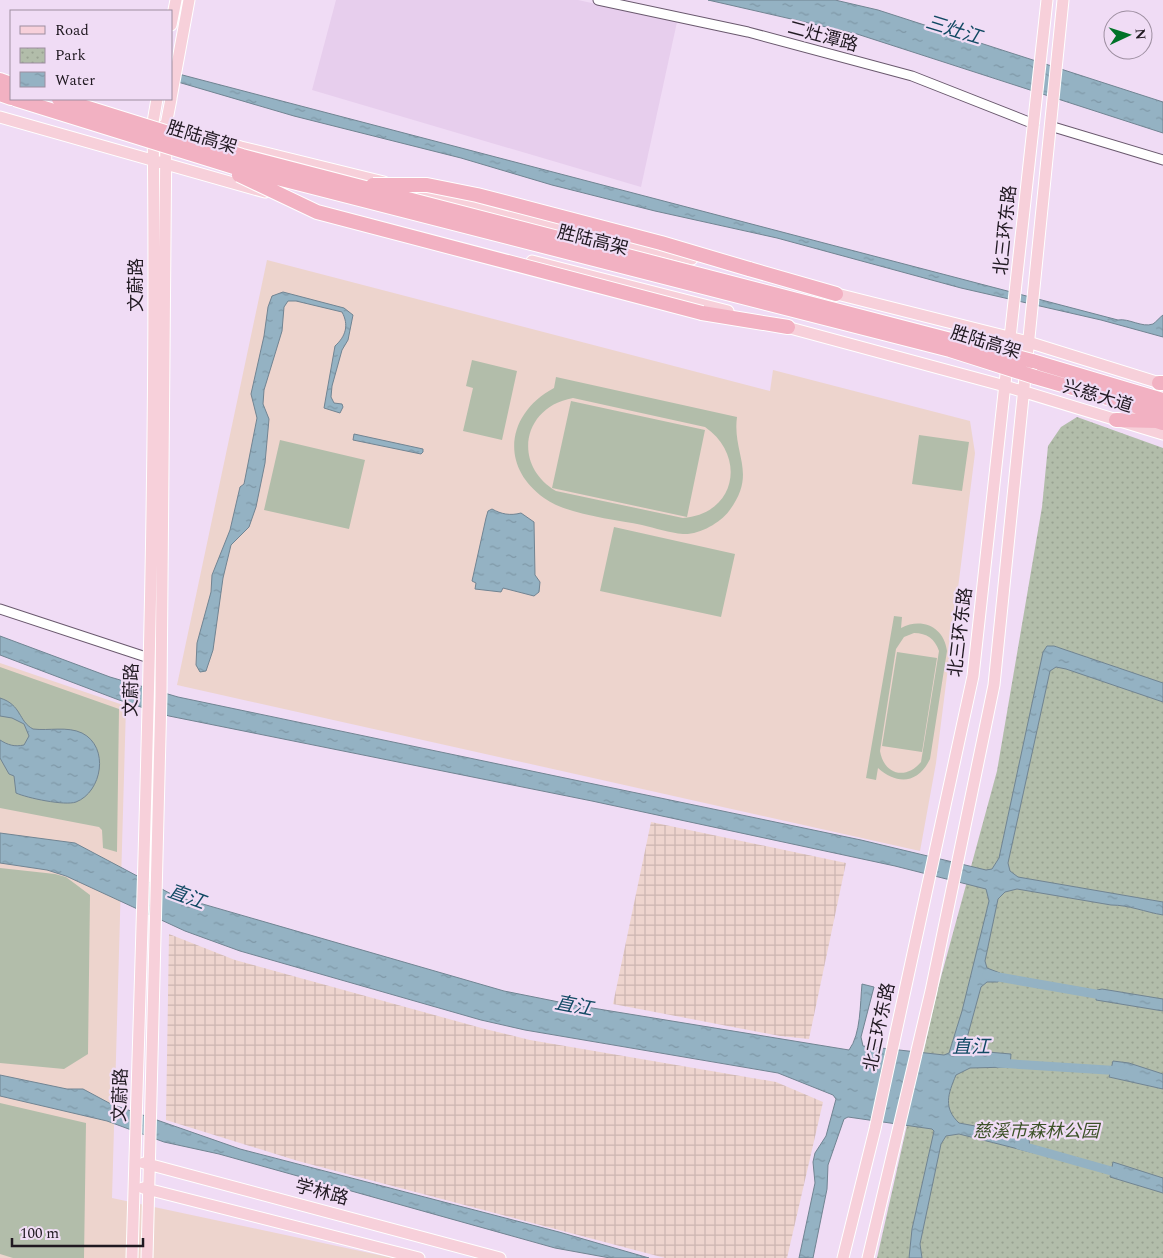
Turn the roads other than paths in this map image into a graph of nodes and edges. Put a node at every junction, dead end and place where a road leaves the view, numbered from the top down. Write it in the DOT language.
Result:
graph roads {
  1 [pos="176,0"];
  2 [pos="189,0"];
  3 [pos="598,0"];
  4 [pos="1047,0"];
  5 [pos="1063,0"];
  6 [pos="172,19"];
  7 [pos="172,93"];
  8 [pos="18,100"];
  9 [pos="62,100"];
  10 [pos="75,100"];
  11 [pos="157,100"];
  12 [pos="171,100"];
  13 [pos="0,117"];
  14 [pos="153,122"];
  15 [pos="1034,124"];
  16 [pos="166,125"];
  17 [pos="1050,126"];
  18 [pos="202,157"];
  19 [pos="1163,160"];
  20 [pos="153,162"];
  21 [pos="166,164"];
  22 [pos="350,184"];
  23 [pos="836,294"];
  24 [pos="788,327"];
  25 [pos="1010,338"];
  26 [pos="1028,342"];
  27 [pos="1162,383"];
  28 [pos="1005,386"];
  29 [pos="1022,391"];
  30 [pos="1163,400"];
  31 [pos="1163,414"];
  32 [pos="1116,420"];
  33 [pos="1163,423"];
  34 [pos="1163,434"];
  35 [pos="0,609"];
  36 [pos="149,658"];
  37 [pos="135,1160"];
  38 [pos="150,1165"];
  39 [pos="134,1186"];
  40 [pos="149,1189"];
  41 [pos="132,1258"];
  42 [pos="147,1258"];
  43 [pos="419,1258"];
  44 [pos="500,1258"];
  45 [pos="843,1258"];
  46 [pos="868,1258"];
  1 -- 6 [label="main road"];
  2 -- 7 [label="main road, 文蔚路"];
  3 -- 15 [label="street, 二灶潭路"];
  4 -- 15 [label="main road, 北三环东路"];
  5 -- 17 [label="main road, 北三环东路"];
  8 -- 18 [label="highway, 胜陆高架, bridge"];
  9 -- 22 [label="highway, 胜陆高架, bridge"];
  10 -- 14 [label="main road, 兴慈大道"];
  11 -- 14 [label="main road, 文蔚路"];
  12 -- 16 [label="main road, 文蔚路"];
  13 -- 20 [label="main road, 兴慈大道"];
  14 -- 16 [label="main road, 兴慈大道"];
  14 -- 20 [label="main road, 文蔚路"];
  15 -- 25 [label="main road, 北三环东路"];
  16 -- 21 [label="main road, 文蔚路"];
  16 -- 23 [label="main road, 兴慈大道"];
  17 -- 19 [label="street"];
  17 -- 26 [label="main road, 北三环东路"];
  18 -- 24 [label="highway, bridge"];
  18 -- 31 [label="highway, 胜陆高架, bridge"];
  20 -- 21 [label="main road, 兴慈大道"];
  20 -- 36 [label="main road, 文蔚路"];
  21 -- 24 [label="main road, 兴慈大道"];
  21 -- 38 [label="main road, 文蔚路"];
  22 -- 23 [label="highway, bridge"];
  22 -- 30 [label="highway, 胜陆高架, bridge"];
  23 -- 25 [label="main road, 兴慈大道"];
  24 -- 28 [label="main road, 兴慈大道"];
  25 -- 26 [label="main road, 兴慈大道"];
  25 -- 28 [label="main road, 北三环东路"];
  26 -- 27 [label="main road, 兴慈大道"];
  26 -- 29 [label="main road, 北三环东路"];
  28 -- 29 [label="main road, 兴慈大道"];
  28 -- 45 [label="main road, 北三环东路"];
  29 -- 32 [label="main road, 兴慈大道"];
  29 -- 46 [label="main road, 北三环东路"];
  32 -- 33 [label="highway"];
  32 -- 34 [label="main road, 兴慈大道"];
  35 -- 36 [label="street"];
  36 -- 37 [label="main road, 文蔚路"];
  37 -- 38 [label="main road, 学林路"];
  37 -- 39 [label="main road, 文蔚路"];
  38 -- 40 [label="main road, 文蔚路"];
  38 -- 44 [label="main road, 学林路"];
  39 -- 40 [label="main road"];
  39 -- 41 [label="main road, 文蔚路"];
  40 -- 42 [label="main road, 文蔚路"];
  40 -- 43 [label="main road"];
}
